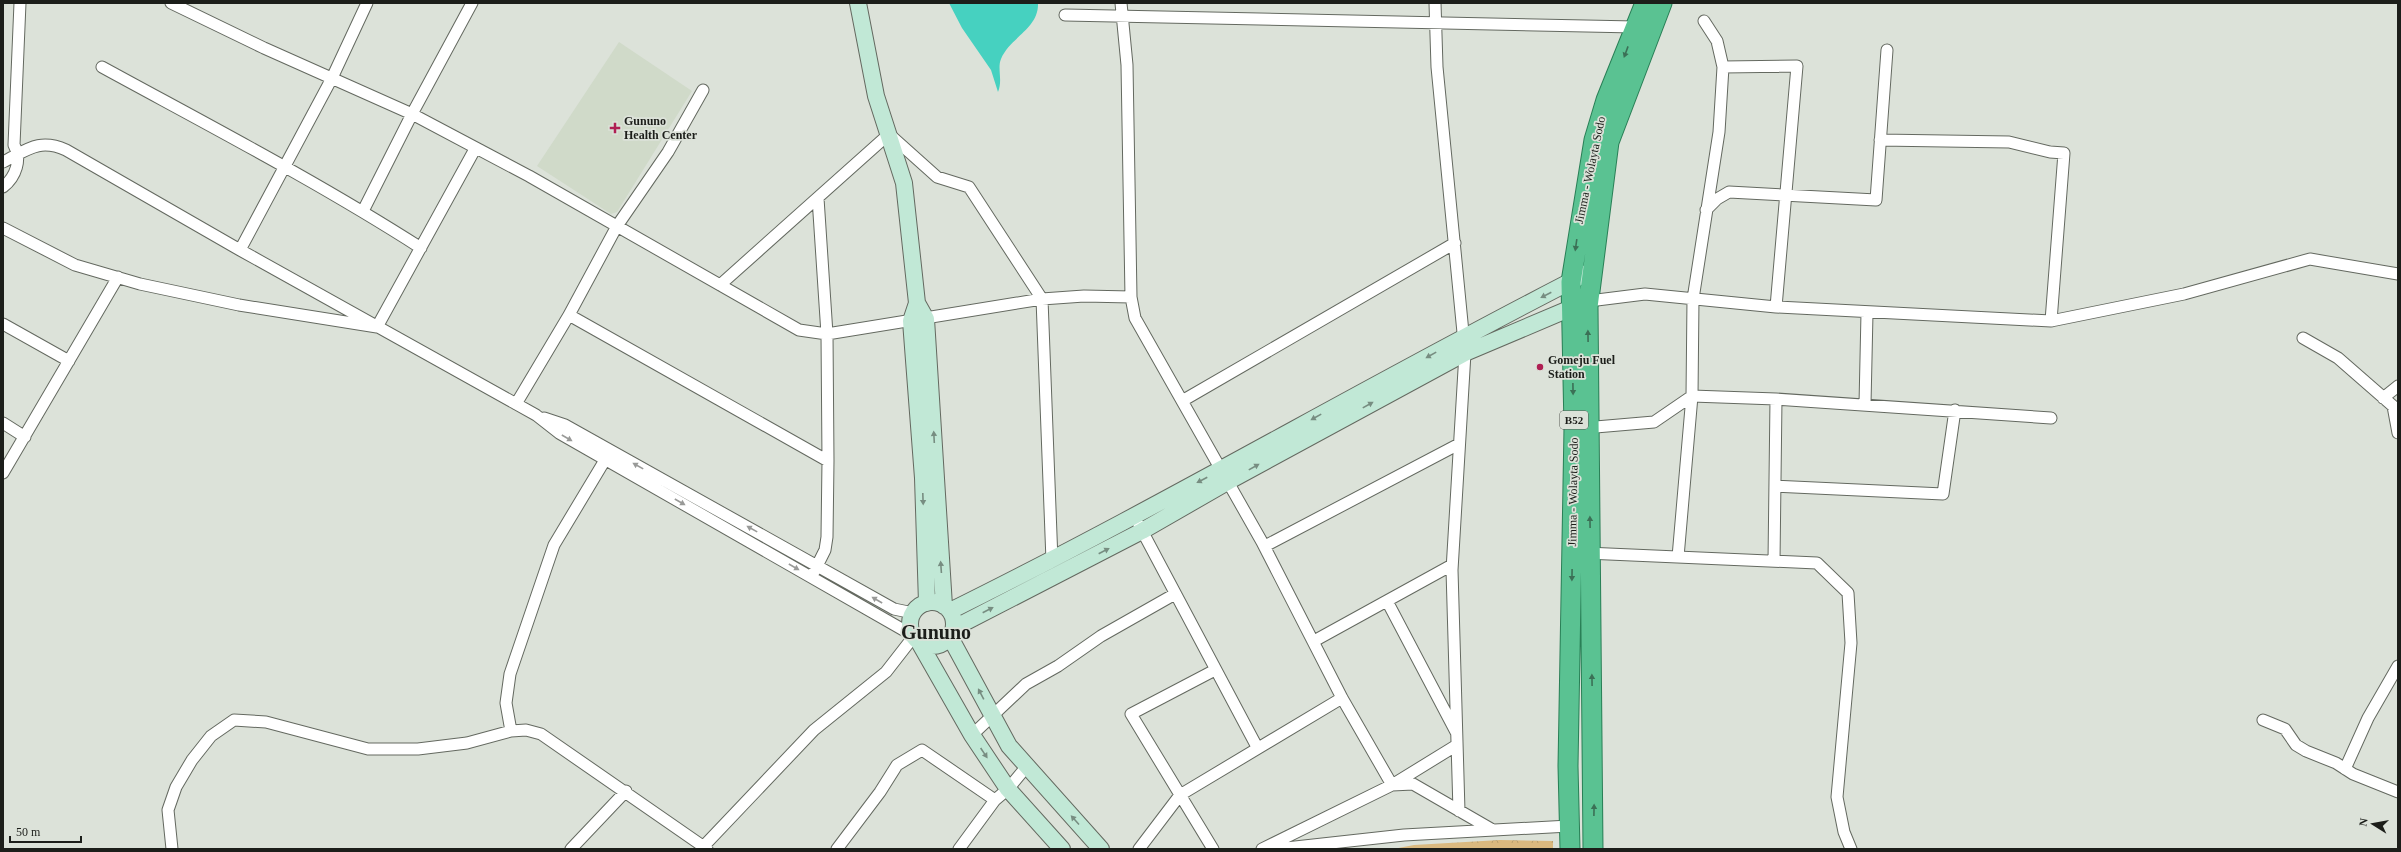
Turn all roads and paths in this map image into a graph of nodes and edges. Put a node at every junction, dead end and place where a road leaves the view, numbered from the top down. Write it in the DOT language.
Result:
graph roads {
  1 [pos="20,3"];
  2 [pos="171,3"];
  3 [pos="367,3"];
  4 [pos="472,3"];
  5 [pos="858,3"];
  6 [pos="1121,3"];
  7 [pos="1436,3"];
  8 [pos="1645,3"];
  9 [pos="1662,3"];
  10 [pos="1065,15"];
  11 [pos="1122,16"];
  12 [pos="1704,20"];
  13 [pos="1436,23"];
  14 [pos="1635,27"];
  15 [pos="1887,50"];
  16 [pos="102,67"];
  17 [pos="1723,67"];
  18 [pos="332,78"];
  19 [pos="703,90"];
  20 [pos="412,114"];
  21 [pos="890,134"];
  22 [pos="1880,140"];
  23 [pos="475,149"];
  24 [pos="19,154"];
  25 [pos="3,162"];
  26 [pos="285,166"];
  27 [pos="3,187"];
  28 [pos="1787,196"];
  29 [pos="818,198"];
  30 [pos="1706,210"];
  31 [pos="363,211"];
  32 [pos="617,226"];
  33 [pos="3,228"];
  34 [pos="1455,243"];
  35 [pos="421,248"];
  36 [pos="240,250"];
  37 [pos="1593,270"];
  38 [pos="2398,274"];
  39 [pos="118,277"];
  40 [pos="1571,282"];
  41 [pos="720,286"];
  42 [pos="1131,297"];
  43 [pos="1693,298"];
  44 [pos="1042,299"];
  45 [pos="1580,304"];
  46 [pos="1776,306"];
  47 [pos="1867,313"];
  48 [pos="569,315"];
  49 [pos="919,320"];
  50 [pos="2051,322"];
  51 [pos="3,324"];
  52 [pos="377,327"];
  53 [pos="827,334"];
  54 [pos="2303,338"];
  55 [pos="1464,345"];
  56 [pos="69,361"];
  57 [pos="2398,386"];
  58 [pos="1692,396"];
  59 [pos="2383,398"];
  60 [pos="1776,399"];
  61 [pos="1182,401"];
  62 [pos="516,404"];
  63 [pos="1864,404"];
  64 [pos="1955,410"];
  65 [pos="536,415"];
  66 [pos="2051,418"];
  67 [pos="3,423"];
  68 [pos="1581,428"];
  69 [pos="2398,433"];
  70 [pos="25,437"];
  71 [pos="1459,444"];
  72 [pos="605,460"];
  73 [pos="828,460"];
  74 [pos="3,473"];
  75 [pos="1225,475"];
  76 [pos="929,479"];
  77 [pos="1775,486"];
  78 [pos="1134,517"];
  79 [pos="1142,531"];
  80 [pos="1265,546"];
  81 [pos="1582,553"];
  82 [pos="1678,557"];
  83 [pos="1052,561"];
  84 [pos="1774,561"];
  85 [pos="1452,565"];
  86 [pos="817,566"];
  87 [pos="811,576"];
  88 [pos="1175,594"];
  89 [pos="1387,602"];
  90 [pos="927,603"];
  91 [pos="947,608"];
  92 [pos="913,613"];
  93 [pos="952,632"];
  94 [pos="916,639"];
  95 [pos="1314,641"];
  96 [pos="2398,666"];
  97 [pos="1215,670"];
  98 [pos="1342,698"];
  99 [pos="993,715"];
  100 [pos="2263,720"];
  101 [pos="511,730"];
  102 [pos="972,736"];
  103 [pos="1457,740"];
  104 [pos="1257,747"];
  105 [pos="1027,766"];
  106 [pos="2345,769"];
  107 [pos="1392,785"];
  108 [pos="1008,789"];
  109 [pos="626,791"];
  110 [pos="2398,792"];
  111 [pos="1180,795"];
  112 [pos="995,800"];
  113 [pos="1459,811"];
  114 [pos="1569,826"];
  115 [pos="1491,829"];
  116 [pos="704,848"];
  117 [pos="172,849"];
  118 [pos="571,849"];
  119 [pos="838,849"];
  120 [pos="959,849"];
  121 [pos="1062,849"];
  122 [pos="1101,849"];
  123 [pos="1139,849"];
  124 [pos="1213,849"];
  125 [pos="1262,849"];
  126 [pos="1277,849"];
  127 [pos="1570,849"];
  128 [pos="1593,849"];
  129 [pos="1851,849"];
  1 -- 24 [label="street"];
  2 -- 18 [label="street"];
  3 -- 18 [label="street"];
  4 -- 20 [label="street"];
  5 -- 21 [label="main road"];
  6 -- 11 [label="street"];
  7 -- 13 [label="street"];
  8 -- 14 [label="highway, Jimma - Wolayta Sodo / B52"];
  9 -- 37 [label="highway, Jimma - Wolayta Sodo / B52"];
  10 -- 11 [label="street"];
  11 -- 13 [label="street"];
  11 -- 42 [label="street"];
  12 -- 17 [label="street"];
  13 -- 14 [label="street"];
  13 -- 34 [label="street"];
  14 -- 40 [label="highway, Jimma - Wolayta Sodo / B52, one-way"];
  15 -- 22 [label="street"];
  16 -- 26 [label="street"];
  17 -- 28 [label="street"];
  17 -- 30 [label="street"];
  18 -- 20 [label="street"];
  18 -- 26 [label="street"];
  19 -- 32 [label="street"];
  20 -- 23 [label="street"];
  20 -- 31 [label="street"];
  21 -- 29 [label="street"];
  21 -- 44 [label="street"];
  21 -- 49 [label="main road"];
  22 -- 28 [label="street"];
  22 -- 50 [label="street"];
  23 -- 32 [label="street"];
  23 -- 35 [label="street"];
  24 -- 25 [label="street"];
  24 -- 27 [label="street"];
  24 -- 36 [label="street"];
  26 -- 31 [label="street"];
  26 -- 36 [label="street"];
  28 -- 30 [label="street"];
  28 -- 46 [label="street"];
  29 -- 41 [label="street"];
  29 -- 53 [label="street"];
  30 -- 43 [label="street"];
  31 -- 35 [label="street"];
  32 -- 41 [label="street"];
  32 -- 48 [label="street"];
  33 -- 39 [label="street"];
  34 -- 55 [label="street"];
  34 -- 61 [label="street"];
  35 -- 52 [label="street"];
  36 -- 52 [label="street"];
  37 -- 40 [label="main road"];
  37 -- 45 [label="highway, Jimma - Wolayta Sodo / B52"];
  38 -- 50 [label="street"];
  39 -- 52 [label="street"];
  39 -- 56 [label="street"];
  40 -- 45 [label="highway, Jimma - Wolayta Sodo / B52"];
  40 -- 55 [label="main road, one-way"];
  41 -- 53 [label="street"];
  42 -- 44 [label="street"];
  42 -- 61 [label="street"];
  43 -- 45 [label="street"];
  43 -- 46 [label="street"];
  43 -- 58 [label="street"];
  44 -- 49 [label="street"];
  44 -- 83 [label="street"];
  45 -- 55 [label="main road"];
  45 -- 68 [label="highway, Jimma - Wolayta Sodo / B52"];
  46 -- 47 [label="street"];
  47 -- 50 [label="street"];
  47 -- 63 [label="street"];
  48 -- 62 [label="street"];
  48 -- 73 [label="street"];
  49 -- 53 [label="street"];
  49 -- 76 [label="main road"];
  51 -- 56 [label="street"];
  52 -- 62 [label="street"];
  53 -- 73 [label="street"];
  54 -- 59 [label="street"];
  55 -- 71 [label="street"];
  55 -- 75 [label="main road"];
  56 -- 70 [label="street"];
  57 -- 59 [label="street"];
  58 -- 60 [label="street"];
  58 -- 68 [label="street"];
  58 -- 82 [label="street"];
  59 -- 69 [label="street"];
  60 -- 63 [label="street"];
  60 -- 77 [label="street"];
  61 -- 75 [label="street"];
  62 -- 65 [label="street"];
  63 -- 64 [label="street"];
  64 -- 66 [label="street"];
  64 -- 77 [label="street"];
  65 -- 72 [label="street, one-way"];
  86 -- 65 [label="street, one-way"];
  67 -- 70 [label="street"];
  68 -- 81 [label="highway, Jimma - Wolayta Sodo / B52"];
  70 -- 74 [label="street"];
  71 -- 80 [label="street"];
  71 -- 85 [label="street"];
  72 -- 87 [label="street, one-way"];
  72 -- 101 [label="street"];
  73 -- 86 [label="street"];
  75 -- 78 [label="main road, one-way"];
  75 -- 79 [label="main road"];
  75 -- 80 [label="street"];
  76 -- 90 [label="main road, one-way"];
  91 -- 76 [label="main road, one-way"];
  77 -- 84 [label="street"];
  78 -- 79 [label="street"];
  78 -- 83 [label="main road"];
  79 -- 88 [label="street"];
  93 -- 79 [label="main road, one-way"];
  80 -- 95 [label="street"];
  81 -- 82 [label="street"];
  81 -- 114 [label="highway, Jimma - Wolayta Sodo / B52, one-way"];
  128 -- 81 [label="highway, Jimma - Wolayta Sodo / B52, one-way"];
  82 -- 84 [label="street"];
  83 -- 91 [label="main road"];
  84 -- 129 [label="street"];
  85 -- 89 [label="street"];
  85 -- 103 [label="street"];
  86 -- 87 [label="street"];
  92 -- 86 [label="street, one-way"];
  87 -- 94 [label="street"];
  88 -- 97 [label="street"];
  88 -- 99 [label="street"];
  89 -- 95 [label="street"];
  89 -- 103 [label="street"];
  90 -- 91 [label="main road"];
  90 -- 92 [label="main road"];
  91 -- 93 [label="main road"];
  92 -- 94 [label="main road"];
  93 -- 94 [label="main road"];
  99 -- 93 [label="main road, one-way"];
  94 -- 102 [label="main road"];
  94 -- 116 [label="street"];
  95 -- 98 [label="street"];
  96 -- 106 [label="street"];
  97 -- 104 [label="street"];
  97 -- 111 [label="street"];
  98 -- 104 [label="street"];
  98 -- 107 [label="street"];
  99 -- 102 [label="street"];
  99 -- 105 [label="main road"];
  100 -- 106 [label="street"];
  101 -- 109 [label="street"];
  101 -- 117 [label="street"];
  102 -- 108 [label="main road, one-way"];
  103 -- 107 [label="street"];
  103 -- 113 [label="street"];
  104 -- 111 [label="street"];
  105 -- 108 [label="street"];
  122 -- 105 [label="main road, one-way"];
  106 -- 110 [label="street"];
  107 -- 113 [label="street"];
  107 -- 125 [label="street"];
  108 -- 112 [label="street"];
  108 -- 121 [label="main road"];
  109 -- 116 [label="street"];
  109 -- 118 [label="street"];
  111 -- 123 [label="street"];
  111 -- 124 [label="street"];
  112 -- 119 [label="street"];
  112 -- 120 [label="street"];
  113 -- 115 [label="street"];
  114 -- 115 [label="street"];
  114 -- 127 [label="highway, Jimma - Wolayta Sodo / B52"];
  115 -- 126 [label="street"];
}
